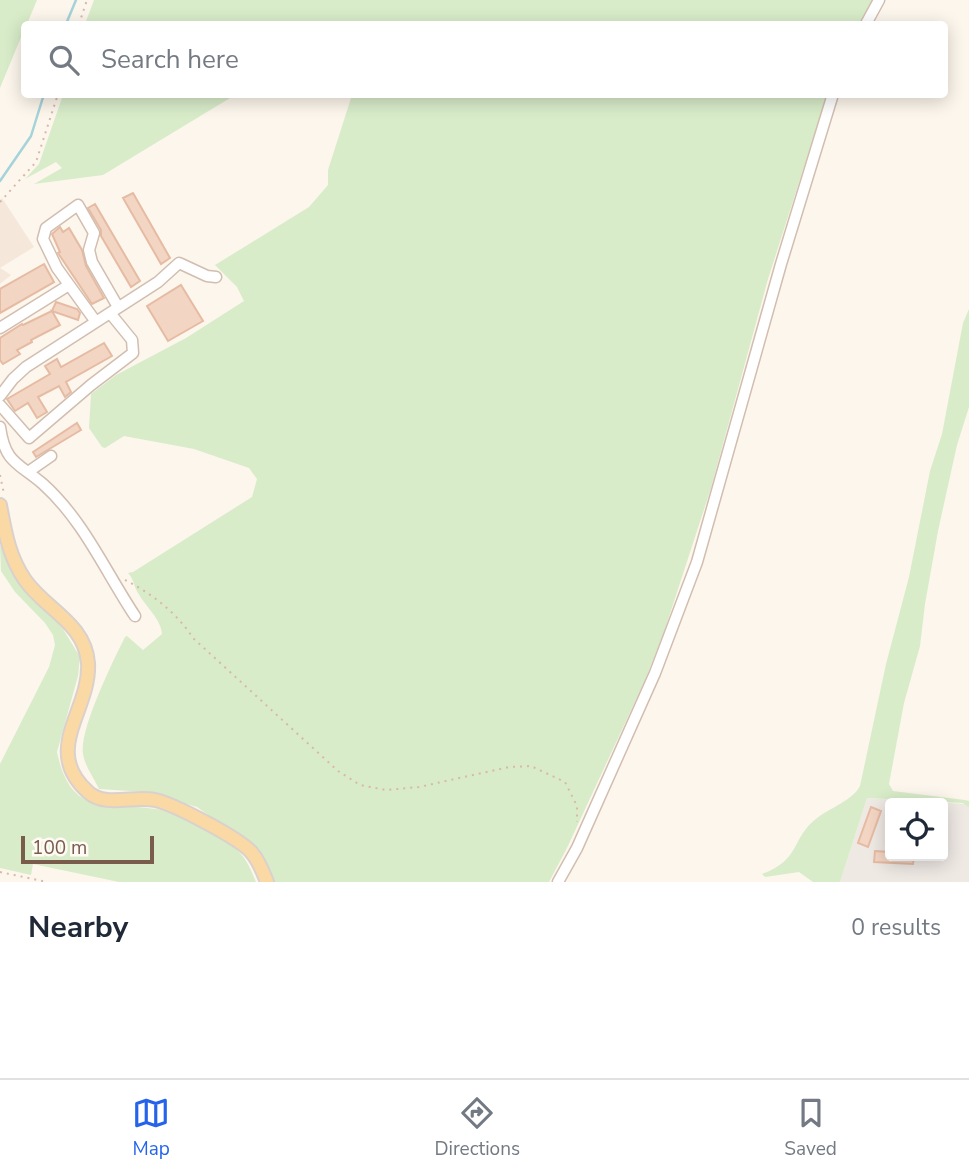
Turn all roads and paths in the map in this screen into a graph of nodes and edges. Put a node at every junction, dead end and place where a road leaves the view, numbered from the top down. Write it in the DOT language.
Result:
graph roads {
  1 [pos="87,0"];
  2 [pos="879,0"];
  3 [pos="80,21"];
  4 [pos="868,21"];
  5 [pos="57,98"];
  6 [pos="832,98"];
  7 [pos="0,202"];
  8 [pos="216,277"];
  9 [pos="69,285"];
  10 [pos="114,310"];
  11 [pos="96,322"];
  12 [pos="0,328"];
  13 [pos="0,396"];
  14 [pos="0,405"];
  15 [pos="0,428"];
  16 [pos="51,456"];
  17 [pos="28,472"];
  18 [pos="0,505"];
  19 [pos="108,571"];
  20 [pos="135,616"];
  21 [pos="577,820"];
  22 [pos="0,872"];
  23 [pos="47,882"];
  24 [pos="267,882"];
  25 [pos="558,882"];
  1 -- 3 [label="path"];
  2 -- 4 [label="lane"];
  5 -- 7 [label="path"];
  6 -- 25 [label="lane"];
  8 -- 10 [label="lane"];
  9 -- 10 [label="lane"];
  9 -- 11 [label="lane"];
  9 -- 12 [label="lane"];
  10 -- 11 [label="lane"];
  10 -- 14 [label="lane"];
  11 -- 13 [label="lane"];
  15 -- 17 [label="lane"];
  16 -- 17 [label="lane"];
  17 -- 19 [label="lane"];
  18 -- 24 [label="main road"];
  19 -- 20 [label="lane"];
  19 -- 21 [label="path"];
  22 -- 23 [label="path"];
}
